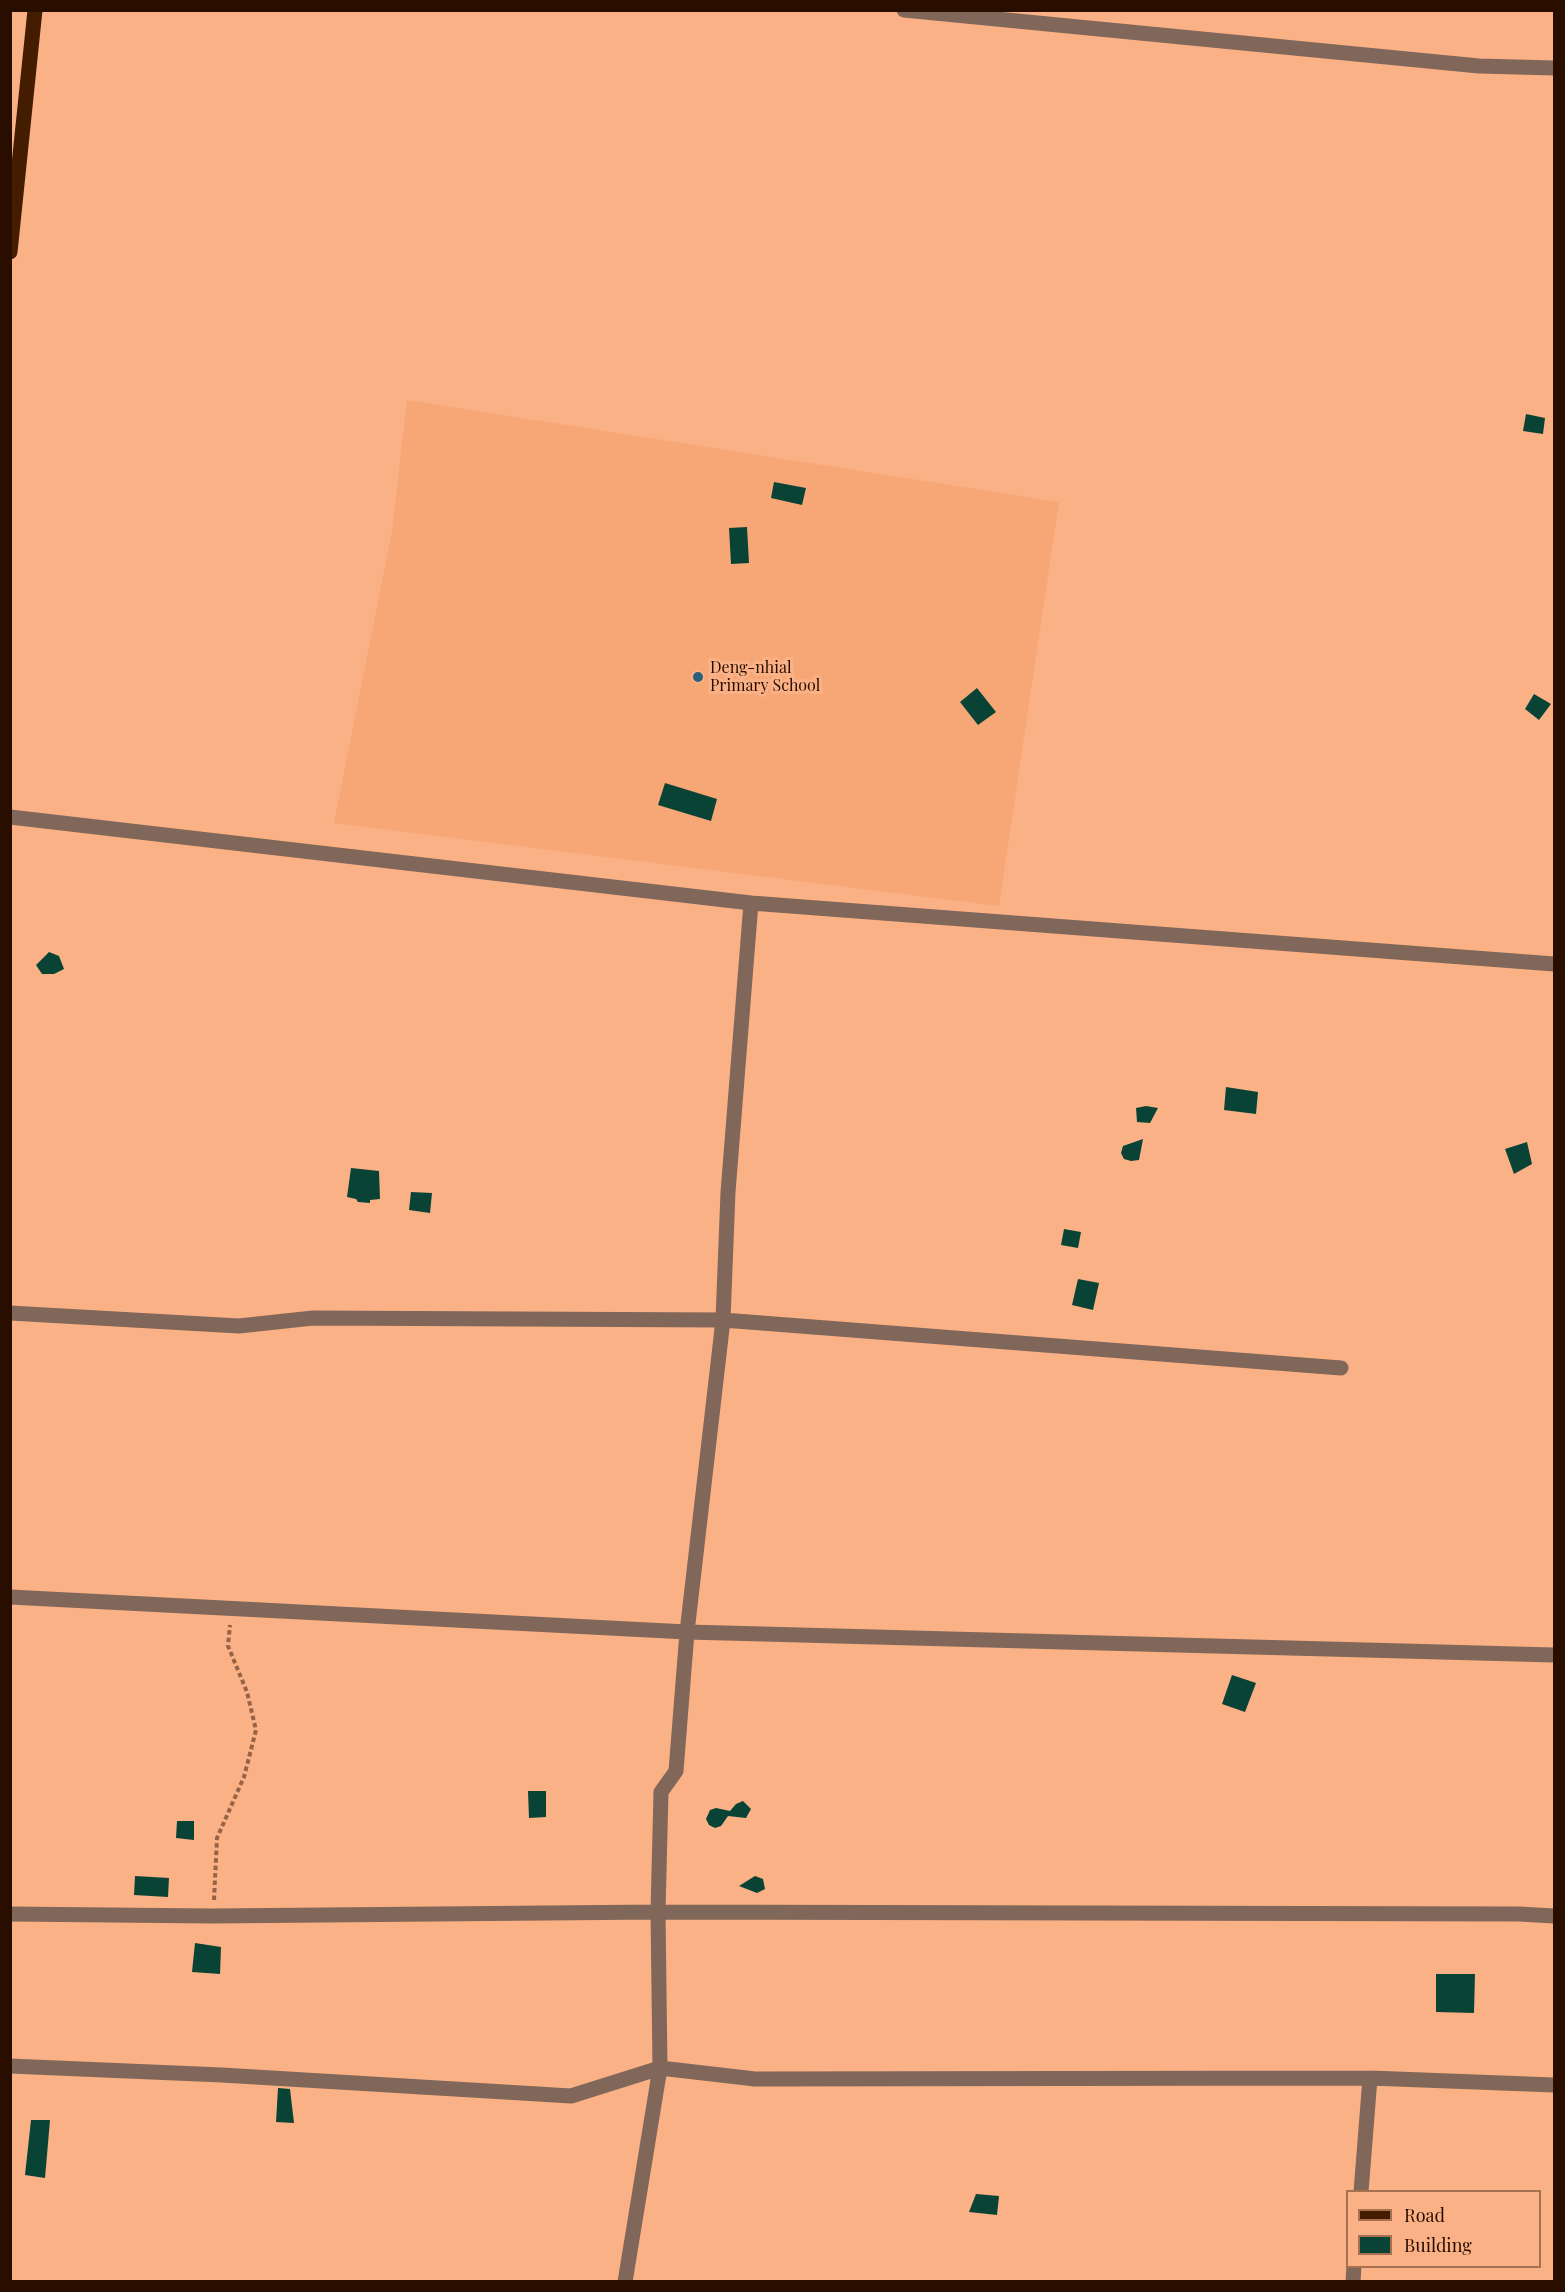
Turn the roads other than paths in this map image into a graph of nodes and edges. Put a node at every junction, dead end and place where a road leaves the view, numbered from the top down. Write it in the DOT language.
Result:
graph roads {
  1 [pos="35,10"];
  2 [pos="904,10"];
  3 [pos="1554,68"];
  4 [pos="10,252"];
  5 [pos="10,817"];
  6 [pos="751,903"];
  7 [pos="1554,964"];
  8 [pos="10,1313"];
  9 [pos="723,1320"];
  10 [pos="1341,1368"];
  11 [pos="10,1597"];
  12 [pos="687,1632"];
  13 [pos="1554,1654"];
  14 [pos="658,1912"];
  15 [pos="10,1914"];
  16 [pos="1554,1917"];
  17 [pos="10,2066"];
  18 [pos="660,2067"];
  19 [pos="1370,2078"];
  20 [pos="1554,2085"];
  21 [pos="1360,2190"];
  22 [pos="625,2282"];
  1 -- 4 [label="main road"];
  2 -- 3 [label="street"];
  5 -- 6 [label="street"];
  6 -- 7 [label="street"];
  6 -- 9 [label="street"];
  8 -- 9 [label="street"];
  9 -- 10 [label="street"];
  9 -- 12 [label="street"];
  11 -- 12 [label="street"];
  12 -- 13 [label="street"];
  12 -- 14 [label="street"];
  14 -- 15 [label="street"];
  14 -- 16 [label="street"];
  14 -- 18 [label="street"];
  17 -- 18 [label="street"];
  18 -- 19 [label="street"];
  18 -- 22 [label="street"];
  19 -- 20 [label="street"];
  19 -- 21 [label="street"];
}
